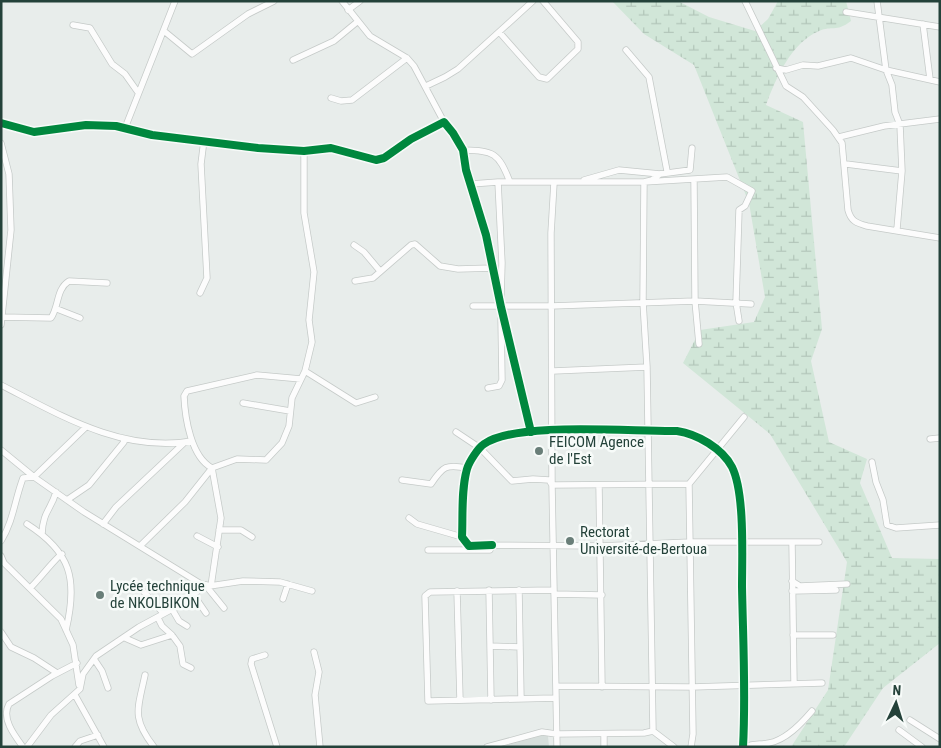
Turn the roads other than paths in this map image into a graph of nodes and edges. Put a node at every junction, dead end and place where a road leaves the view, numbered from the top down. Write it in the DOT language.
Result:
graph roads {
  1 [pos="175,1"];
  2 [pos="274,1"];
  3 [pos="342,1"];
  4 [pos="360,1"];
  5 [pos="533,1"];
  6 [pos="543,1"];
  7 [pos="745,1"];
  8 [pos="877,1"];
  9 [pos="348,10"];
  10 [pos="846,12"];
  11 [pos="879,18"];
  12 [pos="357,22"];
  13 [pos="923,24"];
  14 [pos="74,25"];
  15 [pos="940,27"];
  16 [pos="164,31"];
  17 [pos="500,33"];
  18 [pos="626,50"];
  19 [pos="406,58"];
  20 [pos="292,60"];
  21 [pos="776,68"];
  22 [pos="886,70"];
  23 [pos="930,79"];
  24 [pos="940,82"];
  25 [pos="426,86"];
  26 [pos="138,91"];
  27 [pos="332,98"];
  28 [pos="940,119"];
  29 [pos="444,122"];
  30 [pos="1,123"];
  31 [pos="900,125"];
  32 [pos="125,128"];
  33 [pos="839,136"];
  34 [pos="204,140"];
  35 [pos="459,142"];
  36 [pos="1,143"];
  37 [pos="692,148"];
  38 [pos="463,150"];
  39 [pos="304,151"];
  40 [pos="474,151"];
  41 [pos="846,164"];
  42 [pos="902,171"];
  43 [pos="667,172"];
  44 [pos="660,174"];
  45 [pos="694,180"];
  46 [pos="498,182"];
  47 [pos="510,182"];
  48 [pos="554,182"];
  49 [pos="644,182"];
  50 [pos="471,184"];
  51 [pos="897,229"];
  52 [pos="940,238"];
  53 [pos="354,245"];
  54 [pos="492,268"];
  55 [pos="380,271"];
  56 [pos="355,281"];
  57 [pos="107,282"];
  58 [pos="200,293"];
  59 [pos="696,301"];
  60 [pos="643,302"];
  61 [pos="736,302"];
  62 [pos="752,304"];
  63 [pos="473,306"];
  64 [pos="551,306"];
  65 [pos="500,307"];
  66 [pos="57,309"];
  67 [pos="2,317"];
  68 [pos="80,318"];
  69 [pos="739,320"];
  70 [pos="1,325"];
  71 [pos="699,344"];
  72 [pos="647,367"];
  73 [pos="305,371"];
  74 [pos="553,371"];
  75 [pos="301,379"];
  76 [pos="1,385"];
  77 [pos="488,388"];
  78 [pos="375,397"];
  79 [pos="243,403"];
  80 [pos="290,411"];
  81 [pos="744,417"];
  82 [pos="86,427"];
  83 [pos="553,430"];
  84 [pos="456,432"];
  85 [pos="531,432"];
  86 [pos="647,432"];
  87 [pos="124,438"];
  88 [pos="940,438"];
  89 [pos="930,439"];
  90 [pos="192,442"];
  91 [pos="184,443"];
  92 [pos="480,448"];
  93 [pos="1,450"];
  94 [pos="718,450"];
  95 [pos="872,462"];
  96 [pos="212,468"];
  97 [pos="467,468"];
  98 [pos="34,477"];
  99 [pos="402,480"];
  100 [pos="648,484"];
  101 [pos="689,484"];
  102 [pos="552,485"];
  103 [pos="599,485"];
  104 [pos="56,492"];
  105 [pos="67,500"];
  106 [pos="409,518"];
  107 [pos="27,524"];
  108 [pos="103,524"];
  109 [pos="940,525"];
  110 [pos="219,530"];
  111 [pos="42,534"];
  112 [pos="197,536"];
  113 [pos="252,537"];
  114 [pos="462,537"];
  115 [pos="1,541"];
  116 [pos="741,541"];
  117 [pos="690,542"];
  118 [pos="792,542"];
  119 [pos="819,542"];
  120 [pos="553,544"];
  121 [pos="650,544"];
  122 [pos="492,545"];
  123 [pos="140,546"];
  124 [pos="601,546"];
  125 [pos="218,547"];
  126 [pos="428,550"];
  127 [pos="62,554"];
  128 [pos="1,556"];
  129 [pos="792,581"];
  130 [pos="288,584"];
  131 [pos="847,584"];
  132 [pos="211,586"];
  133 [pos="203,587"];
  134 [pos="30,588"];
  135 [pos="489,590"];
  136 [pos="519,590"];
  137 [pos="836,590"];
  138 [pos="312,591"];
  139 [pos="457,591"];
  140 [pos="792,591"];
  141 [pos="144,592"];
  142 [pos="554,592"];
  143 [pos="194,594"];
  144 [pos="602,595"];
  145 [pos="283,599"];
  146 [pos="224,608"];
  147 [pos="172,609"];
  148 [pos="163,613"];
  149 [pos="206,613"];
  150 [pos="158,618"];
  151 [pos="187,626"];
  152 [pos="66,630"];
  153 [pos="1,632"];
  154 [pos="172,635"];
  155 [pos="793,635"];
  156 [pos="833,635"];
  157 [pos="125,638"];
  158 [pos="490,646"];
  159 [pos="520,647"];
  160 [pos="314,652"];
  161 [pos="264,656"];
  162 [pos="94,660"];
  163 [pos="77,664"];
  164 [pos="191,668"];
  165 [pos="57,673"];
  166 [pos="145,675"];
  167 [pos="794,683"];
  168 [pos="822,683"];
  169 [pos="556,686"];
  170 [pos="652,686"];
  171 [pos="743,686"];
  172 [pos="602,687"];
  173 [pos="692,687"];
  174 [pos="108,688"];
  175 [pos="80,689"];
  176 [pos="75,694"];
  177 [pos="556,698"];
  178 [pos="521,699"];
  179 [pos="460,700"];
  180 [pos="491,700"];
  181 [pos="812,711"];
  182 [pos="910,720"];
  183 [pos="899,730"];
  184 [pos="653,731"];
  185 [pos="556,734"];
  186 [pos="604,734"];
  187 [pos="98,735"];
  188 [pos="940,739"];
  189 [pos="23,747"];
  190 [pos="27,747"];
  191 [pos="75,747"];
  192 [pos="104,747"];
  193 [pos="154,747"];
  194 [pos="277,747"];
  195 [pos="320,747"];
  196 [pos="487,747"];
  197 [pos="557,747"];
  198 [pos="604,747"];
  199 [pos="674,747"];
  200 [pos="690,747"];
  201 [pos="744,747"];
  202 [pos="922,747"];
  1 -- 16 [label="street"];
  2 -- 16 [label="street"];
  3 -- 9 [label="street"];
  4 -- 9 [label="street"];
  5 -- 17 [label="street"];
  6 -- 17 [label="street"];
  7 -- 21 [label="street"];
  8 -- 11 [label="street"];
  9 -- 12 [label="street"];
  10 -- 11 [label="street"];
  11 -- 13 [label="street"];
  11 -- 22 [label="street"];
  12 -- 19 [label="street"];
  12 -- 20 [label="street"];
  13 -- 15 [label="street"];
  13 -- 23 [label="street"];
  14 -- 26 [label="street"];
  16 -- 26 [label="street"];
  17 -- 25 [label="street"];
  18 -- 43 [label="street"];
  19 -- 25 [label="street"];
  19 -- 27 [label="street"];
  21 -- 22 [label="street"];
  21 -- 33 [label="street"];
  22 -- 23 [label="street"];
  22 -- 31 [label="street"];
  23 -- 24 [label="street"];
  25 -- 29 [label="street"];
  26 -- 32 [label="street"];
  28 -- 31 [label="street"];
  29 -- 35 [label="street"];
  29 -- 39 [label="street"];
  30 -- 32 [label="street"];
  31 -- 33 [label="street"];
  31 -- 42 [label="street"];
  32 -- 34 [label="street"];
  33 -- 41 [label="street"];
  34 -- 39 [label="street"];
  34 -- 58 [label="street"];
  35 -- 38 [label="street"];
  35 -- 40 [label="street"];
  36 -- 67 [label="street"];
  37 -- 43 [label="street"];
  38 -- 40 [label="street"];
  38 -- 50 [label="street"];
  39 -- 73 [label="street"];
  40 -- 47 [label="street"];
  41 -- 42 [label="street"];
  41 -- 51 [label="street"];
  42 -- 51 [label="street"];
  43 -- 44 [label="street"];
  44 -- 48 [label="street"];
  44 -- 49 [label="street"];
  45 -- 49 [label="street"];
  45 -- 59 [label="street"];
  45 -- 61 [label="street"];
  46 -- 47 [label="street"];
  46 -- 50 [label="street"];
  46 -- 65 [label="street"];
  47 -- 48 [label="street"];
  48 -- 49 [label="street"];
  48 -- 64 [label="street"];
  49 -- 60 [label="street"];
  50 -- 54 [label="street"];
  51 -- 52 [label="street"];
  53 -- 55 [label="street"];
  54 -- 55 [label="street"];
  54 -- 65 [label="street"];
  55 -- 56 [label="street"];
  57 -- 66 [label="street"];
  59 -- 60 [label="street"];
  59 -- 61 [label="street"];
  59 -- 71 [label="street"];
  60 -- 64 [label="street"];
  60 -- 72 [label="street"];
  61 -- 62 [label="street"];
  61 -- 69 [label="street"];
  63 -- 65 [label="street"];
  64 -- 65 [label="street"];
  64 -- 74 [label="street"];
  65 -- 77 [label="street"];
  65 -- 85 [label="street"];
  66 -- 67 [label="street"];
  66 -- 68 [label="street"];
  67 -- 70 [label="street"];
  72 -- 74 [label="street"];
  72 -- 86 [label="street"];
  73 -- 75 [label="street"];
  73 -- 78 [label="street"];
  74 -- 83 [label="street"];
  75 -- 80 [label="street"];
  75 -- 90 [label="street"];
  76 -- 82 [label="street"];
  79 -- 80 [label="street"];
  80 -- 96 [label="street"];
  81 -- 94 [label="street"];
  82 -- 87 [label="street"];
  82 -- 98 [label="street"];
  83 -- 85 [label="street"];
  83 -- 86 [label="street"];
  83 -- 102 [label="street"];
  84 -- 92 [label="street"];
  85 -- 92 [label="street"];
  86 -- 94 [label="street"];
  86 -- 100 [label="street"];
  87 -- 91 [label="street"];
  87 -- 105 [label="street"];
  88 -- 89 [label="street"];
  90 -- 91 [label="street"];
  90 -- 96 [label="street"];
  91 -- 108 [label="street"];
  92 -- 97 [label="street"];
  92 -- 102 [label="street"];
  93 -- 98 [label="street"];
  94 -- 101 [label="street"];
  94 -- 116 [label="street"];
  95 -- 109 [label="street"];
  96 -- 110 [label="street"];
  96 -- 123 [label="street"];
  97 -- 99 [label="street"];
  97 -- 114 [label="street"];
  98 -- 104 [label="street"];
  98 -- 115 [label="street"];
  100 -- 101 [label="street"];
  100 -- 103 [label="street"];
  100 -- 121 [label="street"];
  101 -- 117 [label="street"];
  102 -- 103 [label="street"];
  102 -- 120 [label="street"];
  103 -- 124 [label="street"];
  104 -- 105 [label="street"];
  104 -- 111 [label="street"];
  105 -- 108 [label="street"];
  106 -- 114 [label="street"];
  107 -- 111 [label="street"];
  108 -- 123 [label="street"];
  110 -- 113 [label="street"];
  110 -- 125 [label="street"];
  111 -- 127 [label="street"];
  112 -- 125 [label="street"];
  114 -- 122 [label="street"];
  116 -- 117 [label="street"];
  116 -- 118 [label="street"];
  116 -- 171 [label="street"];
  117 -- 121 [label="street"];
  117 -- 173 [label="street"];
  118 -- 119 [label="street"];
  118 -- 129 [label="street"];
  120 -- 122 [label="street"];
  120 -- 124 [label="street"];
  120 -- 142 [label="street"];
  121 -- 124 [label="street"];
  121 -- 170 [label="street"];
  122 -- 126 [label="street"];
  123 -- 132 [label="street"];
  124 -- 144 [label="street"];
  125 -- 132 [label="street"];
  127 -- 134 [label="street"];
  127 -- 152 [label="street"];
  128 -- 134 [label="street"];
  129 -- 131 [label="street"];
  129 -- 140 [label="street"];
  130 -- 132 [label="street"];
  130 -- 138 [label="street"];
  130 -- 145 [label="street"];
  132 -- 133 [label="street"];
  133 -- 143 [label="street"];
  133 -- 146 [label="street"];
  134 -- 152 [label="street"];
  135 -- 136 [label="street"];
  135 -- 139 [label="street"];
  135 -- 158 [label="street"];
  136 -- 142 [label="street"];
  136 -- 159 [label="street"];
  137 -- 140 [label="street"];
  139 -- 179 [label="street"];
  139 -- 179 [label="street"];
  140 -- 155 [label="street"];
  141 -- 148 [label="street"];
  142 -- 144 [label="street"];
  142 -- 169 [label="street"];
  143 -- 147 [label="street"];
  143 -- 149 [label="street"];
  144 -- 172 [label="street"];
  147 -- 148 [label="street"];
  147 -- 151 [label="street"];
  148 -- 150 [label="street"];
  150 -- 154 [label="street"];
  150 -- 157 [label="street"];
  152 -- 163 [label="street"];
  153 -- 165 [label="street"];
  154 -- 157 [label="street"];
  154 -- 164 [label="street"];
  155 -- 156 [label="street"];
  155 -- 167 [label="street"];
  157 -- 162 [label="street"];
  158 -- 159 [label="street"];
  158 -- 180 [label="street"];
  159 -- 178 [label="street"];
  160 -- 195 [label="street"];
  161 -- 194 [label="street"];
  162 -- 174 [label="street"];
  162 -- 175 [label="street"];
  163 -- 165 [label="street"];
  163 -- 175 [label="street"];
  165 -- 189 [label="street"];
  166 -- 193 [label="street"];
  167 -- 168 [label="street"];
  167 -- 171 [label="street"];
  169 -- 172 [label="street"];
  169 -- 177 [label="street"];
  170 -- 172 [label="street"];
  170 -- 173 [label="street"];
  170 -- 184 [label="street"];
  171 -- 173 [label="street"];
  171 -- 201 [label="street"];
  173 -- 200 [label="street"];
  175 -- 176 [label="street"];
  176 -- 187 [label="street"];
  176 -- 190 [label="street"];
  177 -- 178 [label="street"];
  177 -- 185 [label="street"];
  178 -- 180 [label="street"];
  179 -- 180 [label="street"];
  181 -- 201 [label="street"];
  182 -- 188 [label="street"];
  183 -- 202 [label="street"];
  184 -- 186 [label="street"];
  184 -- 199 [label="street"];
  185 -- 186 [label="street"];
  185 -- 196 [label="street"];
  185 -- 197 [label="street"];
  186 -- 198 [label="street"];
  187 -- 191 [label="street"];
  187 -- 192 [label="street"];
}
